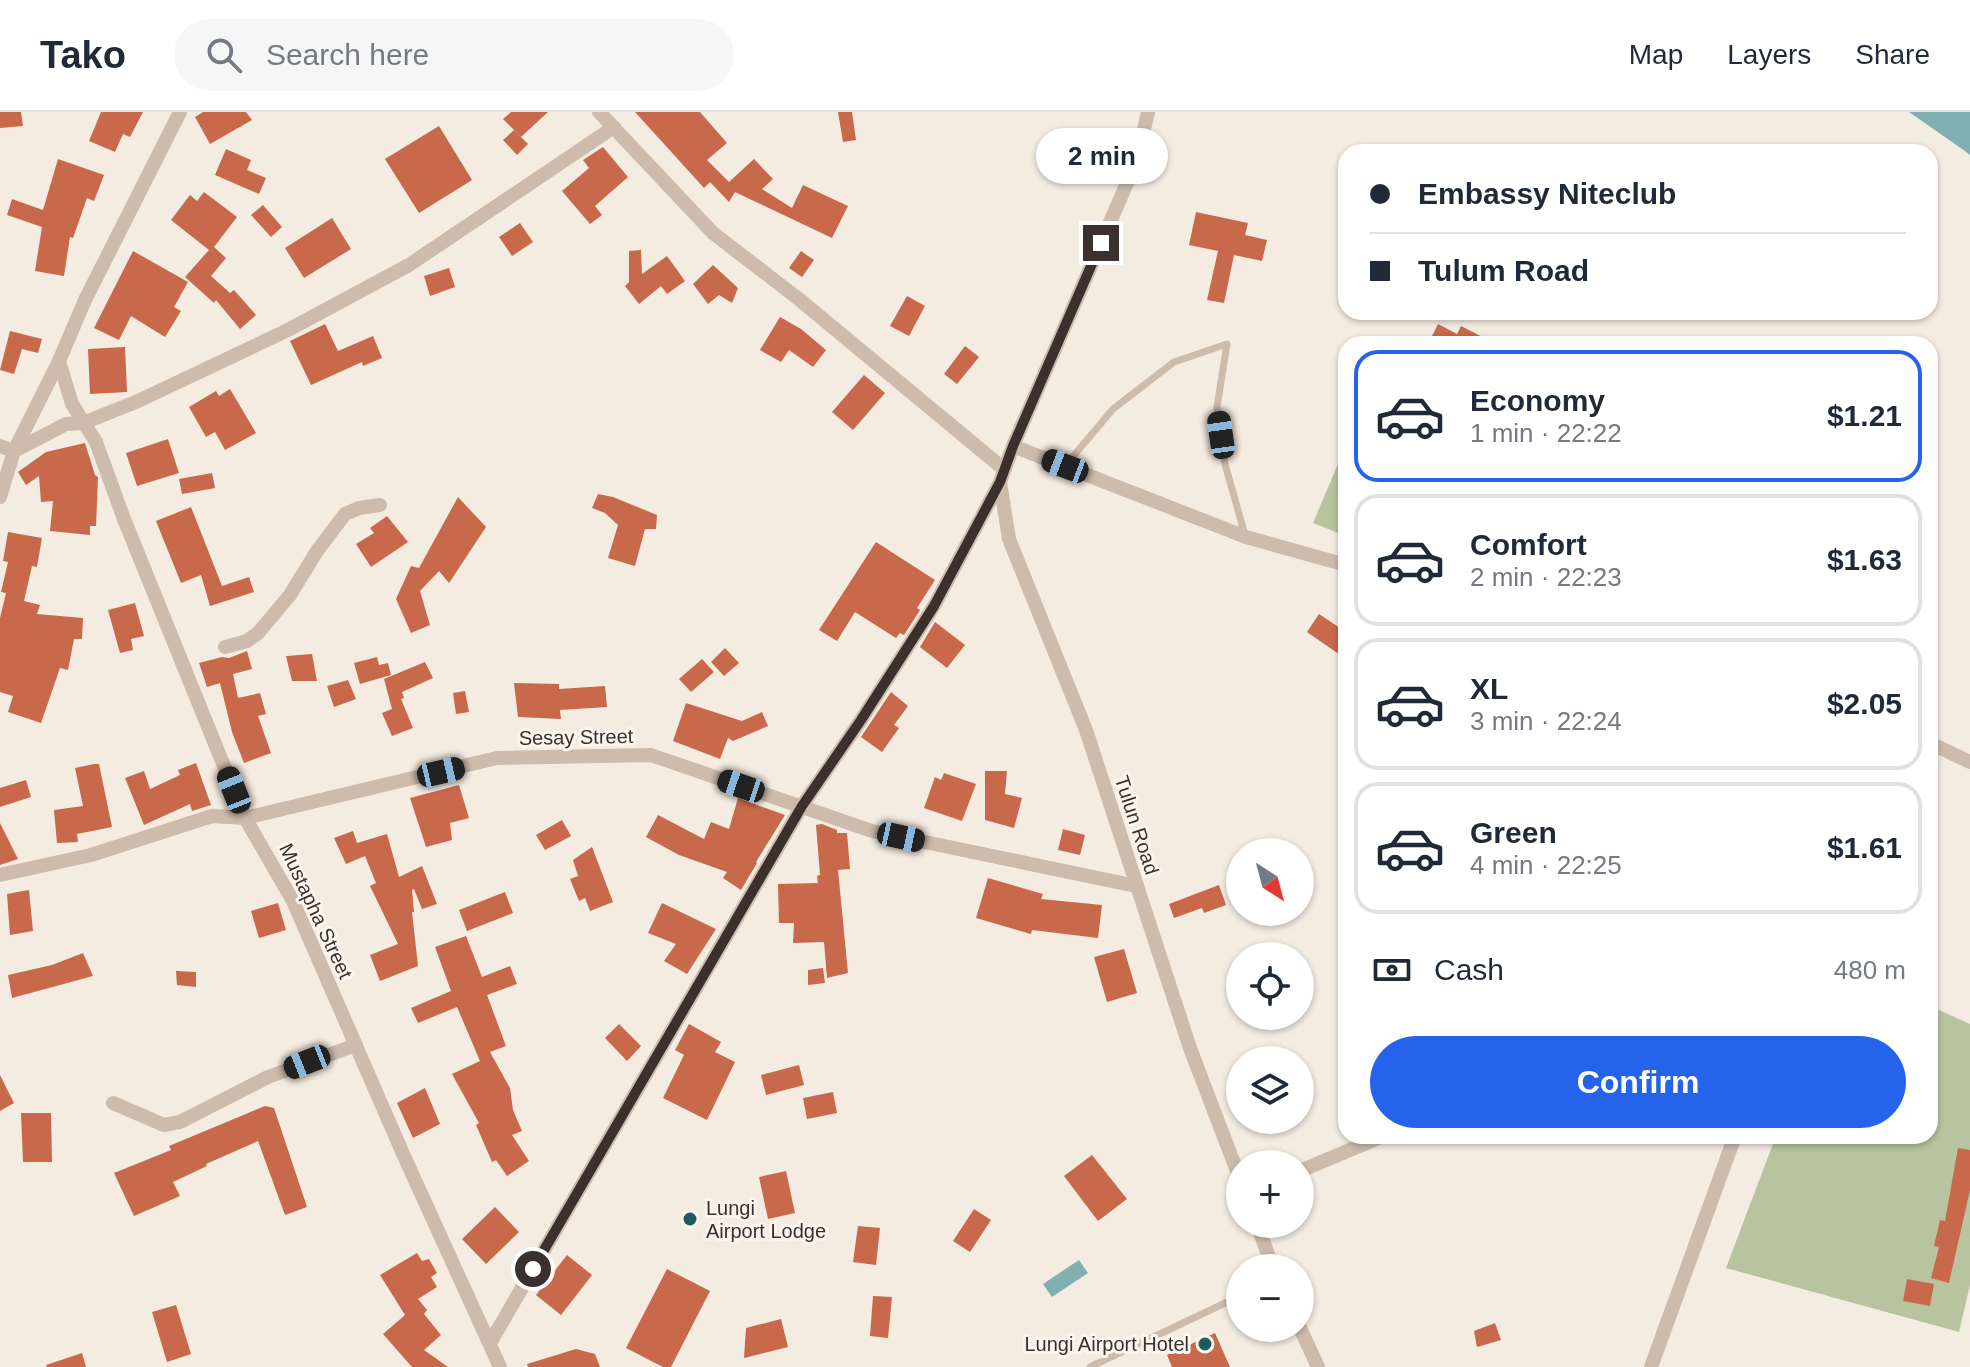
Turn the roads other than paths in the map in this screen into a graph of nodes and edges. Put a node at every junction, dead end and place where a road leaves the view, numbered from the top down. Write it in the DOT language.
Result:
graph roads {
  1 [pos="180,112"];
  2 [pos="599,112"];
  3 [pos="1148,112"];
  4 [pos="614,127"];
  5 [pos="59,361"];
  6 [pos="83,423"];
  7 [pos="1013,446"];
  8 [pos="7,448"];
  9 [pos="1065,466"];
  10 [pos="1002,476"];
  11 [pos="0,497"];
  12 [pos="380,505"];
  13 [pos="1246,537"];
  14 [pos="1338,563"];
  15 [pos="225,647"];
  16 [pos="1938,747"];
  17 [pos="1970,762"];
  18 [pos="802,806"];
  19 [pos="245,818"];
  20 [pos="0,875"];
  21 [pos="1136,886"];
  22 [pos="356,1045"];
  23 [pos="113,1103"];
  24 [pos="1364,1144"];
  25 [pos="1732,1144"];
  26 [pos="1229,1150"];
  27 [pos="1314,1165"];
  28 [pos="1226,1303"];
  29 [pos="1306,1342"];
  30 [pos="490,1343"];
  31 [pos="500,1367"];
  32 [pos="1090,1367"];
  33 [pos="1318,1367"];
  34 [pos="1651,1367"];
  1 -- 5 [label="street"];
  2 -- 4 [label="street"];
  3 -- 7 [label="street"];
  4 -- 6 [label="street"];
  4 -- 10 [label="street"];
  5 -- 6 [label="street, Mustapha Street"];
  5 -- 8 [label="street"];
  6 -- 8 [label="street"];
  6 -- 19 [label="street, Mustapha Street"];
  7 -- 9 [label="street"];
  7 -- 10 [label="street"];
  8 -- 11 [label="street"];
  9 -- 13 [label="street"];
  9 -- 13 [label="lane"];
  10 -- 18 [label="street"];
  10 -- 21 [label="street, Tulun Road"];
  12 -- 15 [label="street"];
  13 -- 14 [label="street"];
  16 -- 17 [label="street"];
  18 -- 19 [label="street, Sesay Street"];
  18 -- 21 [label="street, Sesay Street"];
  18 -- 30 [label="street"];
  19 -- 20 [label="street, Sesay Street"];
  19 -- 22 [label="street, Mustapha Street"];
  21 -- 26 [label="street, Tulun Road"];
  22 -- 23 [label="street"];
  22 -- 30 [label="street, Mustapha Street"];
  24 -- 27 [label="street"];
  25 -- 34 [label="street"];
  28 -- 32 [label="lane"];
  29 -- 33 [label="street"];
  30 -- 31 [label="street, Mustapha Street"];
}
